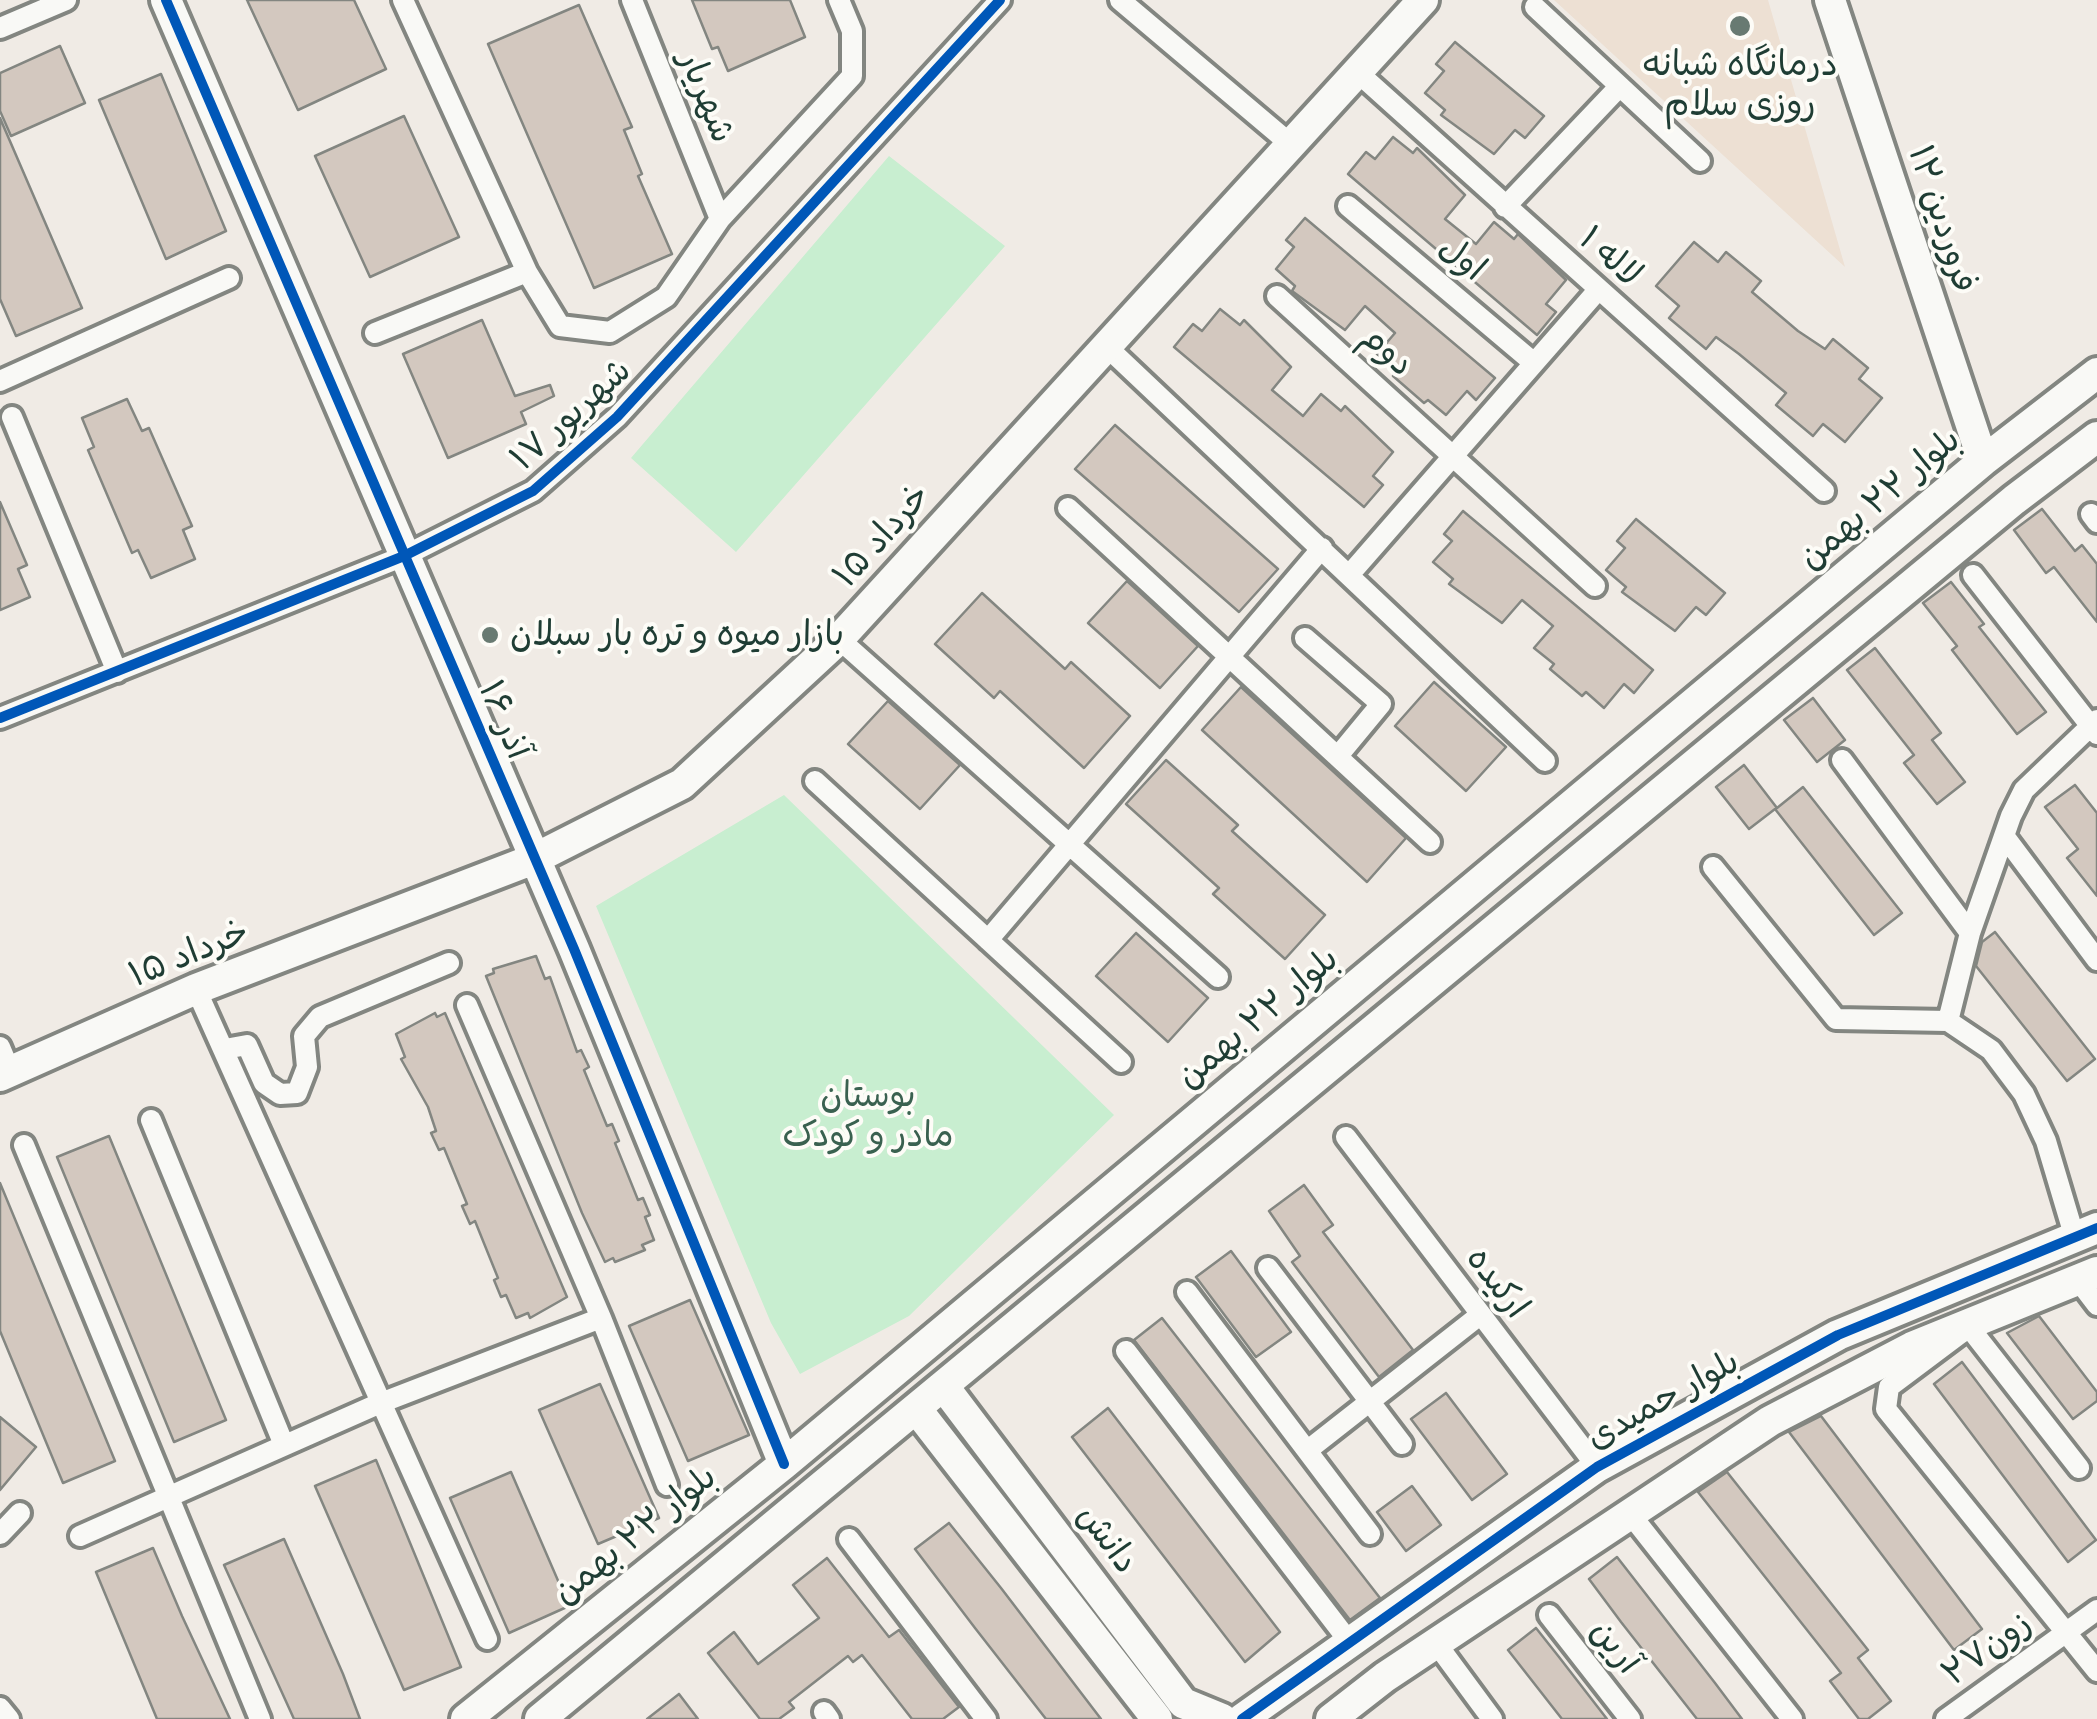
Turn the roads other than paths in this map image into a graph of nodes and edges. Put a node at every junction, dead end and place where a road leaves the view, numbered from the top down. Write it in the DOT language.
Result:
graph roads {
  1 [pos="66,0"];
  2 [pos="166,0"];
  3 [pos="404,0"];
  4 [pos="632,0"];
  5 [pos="839,0"];
  6 [pos="1000,0"];
  7 [pos="1120,0"];
  8 [pos="1423,0"];
  9 [pos="1830,0"];
  10 [pos="1535,7"];
  11 [pos="0,28"];
  12 [pos="1354,70"];
  13 [pos="1619,87"];
  14 [pos="1288,142"];
  15 [pos="1700,161"];
  16 [pos="1348,206"];
  17 [pos="1505,207"];
  18 [pos="720,219"];
  19 [pos="527,272"];
  20 [pos="229,278"];
  21 [pos="1598,290"];
  22 [pos="1277,296"];
  23 [pos="375,332"];
  24 [pos="1106,346"];
  25 [pos="1534,363"];
  26 [pos="2097,374"];
  27 [pos="0,381"];
  28 [pos="12,417"];
  29 [pos="2097,437"];
  30 [pos="1454,454"];
  31 [pos="1983,461"];
  32 [pos="1824,491"];
  33 [pos="1068,508"];
  34 [pos="1322,548"];
  35 [pos="404,556"];
  36 [pos="1350,574"];
  37 [pos="1973,575"];
  38 [pos="1595,586"];
  39 [pos="1305,638"];
  40 [pos="838,640"];
  41 [pos="1230,657"];
  42 [pos="117,672"];
  43 [pos="0,718"];
  44 [pos="2095,727"];
  45 [pos="1338,756"];
  46 [pos="1842,760"];
  47 [pos="1545,761"];
  48 [pos="815,780"];
  49 [pos="2004,837"];
  50 [pos="1430,842"];
  51 [pos="1071,844"];
  52 [pos="534,859"];
  53 [pos="1714,866"];
  54 [pos="1970,932"];
  55 [pos="988,940"];
  56 [pos="2097,960"];
  57 [pos="449,962"];
  58 [pos="1366,977"];
  59 [pos="1218,978"];
  60 [pos="196,989"];
  61 [pos="467,1005"];
  62 [pos="1396,1013"];
  63 [pos="1948,1021"];
  64 [pos="225,1049"];
  65 [pos="1120,1062"];
  66 [pos="3,1064"];
  67 [pos="151,1120"];
  68 [pos="1346,1137"];
  69 [pos="24,1144"];
  70 [pos="2086,1231"];
  71 [pos="1268,1268"];
  72 [pos="2088,1276"];
  73 [pos="1186,1292"];
  74 [pos="2097,1305"];
  75 [pos="1480,1316"];
  76 [pos="601,1318"];
  77 [pos="1126,1351"];
  78 [pos="945,1388"];
  79 [pos="1370,1403"];
  80 [pos="378,1404"];
  81 [pos="918,1411"];
  82 [pos="1402,1444"];
  83 [pos="284,1445"];
  84 [pos="1308,1450"];
  85 [pos="784,1464"];
  86 [pos="1596,1467"];
  87 [pos="2078,1468"];
  88 [pos="666,1485"];
  89 [pos="170,1496"];
  90 [pos="20,1513"];
  91 [pos="1631,1515"];
  92 [pos="0,1534"];
  93 [pos="1370,1534"];
  94 [pos="80,1536"];
  95 [pos="849,1539"];
  96 [pos="614,1601"];
  97 [pos="2097,1610"];
  98 [pos="1549,1616"];
  99 [pos="2067,1632"];
  100 [pos="642,1636"];
  101 [pos="487,1639"];
  102 [pos="1436,1643"];
  103 [pos="1350,1644"];
  104 [pos="2097,1671"];
  105 [pos="0,1708"];
  106 [pos="981,1712"];
  107 [pos="8,1719"];
  108 [pos="260,1719"];
  109 [pos="466,1719"];
  110 [pos="540,1719"];
  111 [pos="959,1719"];
  112 [pos="1157,1719"];
  113 [pos="1222,1719"];
  114 [pos="1242,1719"];
  115 [pos="1331,1719"];
  116 [pos="1492,1719"];
  117 [pos="1630,1719"];
  118 [pos="1792,1719"];
  119 [pos="1946,1719"];
  1 -- 11 [label="street"];
  2 -- 35 [label="main road, ۱۶ آذر"];
  3 -- 19 [label="street"];
  4 -- 18 [label="street, شهریار"];
  5 -- 18 [label="street"];
  6 -- 35 [label="street, ۱۷ شهریور"];
  7 -- 14 [label="street"];
  8 -- 12 [label="main road, ۱۵ خرداد"];
  9 -- 31 [label="main road, ۱۲ فروردین"];
  10 -- 13 [label="street"];
  12 -- 14 [label="main road, ۱۵ خرداد"];
  12 -- 17 [label="street, لاله ۱"];
  13 -- 15 [label="street"];
  13 -- 17 [label="street"];
  14 -- 24 [label="main road, ۱۵ خرداد"];
  16 -- 25 [label="street, اول"];
  17 -- 21 [label="street, لاله ۱"];
  18 -- 19 [label="street"];
  19 -- 23 [label="street"];
  20 -- 27 [label="street"];
  21 -- 25 [label="street"];
  21 -- 32 [label="street, لاله ۱"];
  22 -- 30 [label="street, دوم"];
  24 -- 34 [label="street"];
  24 -- 40 [label="main road, ۱۵ خرداد"];
  25 -- 30 [label="street"];
  26 -- 31 [label="main road, بلوار ۲۲ بهمن"];
  28 -- 42 [label="street"];
  29 -- 62 [label="main road"];
  30 -- 36 [label="street"];
  30 -- 38 [label="street, دوم"];
  31 -- 58 [label="main road, بلوار ۲۲ بهمن"];
  33 -- 41 [label="street"];
  34 -- 36 [label="street"];
  34 -- 41 [label="street"];
  35 -- 42 [label="street, ۱۷ شهریور"];
  35 -- 52 [label="main road, ۱۶ آذر"];
  36 -- 47 [label="street"];
  37 -- 44 [label="street"];
  39 -- 45 [label="street"];
  40 -- 51 [label="street"];
  40 -- 52 [label="main road, ۱۵ خرداد"];
  41 -- 45 [label="street"];
  41 -- 51 [label="street"];
  42 -- 43 [label="street, ۱۷ شهریور"];
  44 -- 49 [label="street"];
  45 -- 50 [label="street"];
  46 -- 54 [label="street"];
  48 -- 55 [label="street"];
  49 -- 54 [label="street"];
  49 -- 56 [label="street"];
  51 -- 55 [label="street"];
  51 -- 59 [label="street"];
  52 -- 60 [label="main road, ۱۵ خرداد"];
  52 -- 85 [label="main road, ۱۶ آذر"];
  53 -- 63 [label="street"];
  54 -- 63 [label="street"];
  55 -- 65 [label="street"];
  57 -- 64 [label="street"];
  58 -- 62 [label="main road"];
  58 -- 85 [label="main road, بلوار ۲۲ بهمن"];
  60 -- 64 [label="street"];
  60 -- 66 [label="main road, ۱۵ خرداد"];
  61 -- 76 [label="street"];
  62 -- 78 [label="main road"];
  63 -- 70 [label="street"];
  64 -- 80 [label="street"];
  67 -- 83 [label="street"];
  68 -- 75 [label="street, ارکیده"];
  69 -- 89 [label="street"];
  70 -- 86 [label="main road, بلوار حمیدی"];
  71 -- 79 [label="street"];
  72 -- 74 [label="street"];
  72 -- 91 [label="main road"];
  73 -- 84 [label="street"];
  75 -- 79 [label="street"];
  75 -- 86 [label="street, ارکیده"];
  76 -- 80 [label="street"];
  76 -- 88 [label="street"];
  77 -- 103 [label="street"];
  78 -- 81 [label="main road"];
  78 -- 113 [label="main road, دانش"];
  79 -- 82 [label="street"];
  79 -- 84 [label="street"];
  80 -- 83 [label="street"];
  80 -- 101 [label="street"];
  81 -- 100 [label="main road"];
  81 -- 112 [label="main road, دانش"];
  83 -- 89 [label="street"];
  84 -- 93 [label="street"];
  85 -- 96 [label="main road, بلوار ۲۲ بهمن"];
  86 -- 103 [label="main road, بلوار حمیدی"];
  87 -- 99 [label="street"];
  89 -- 94 [label="street"];
  89 -- 108 [label="street"];
  90 -- 92 [label="street"];
  91 -- 102 [label="main road"];
  91 -- 118 [label="street"];
  95 -- 106 [label="street"];
  96 -- 100 [label="main road"];
  96 -- 109 [label="main road, بلوار ۲۲ بهمن"];
  97 -- 99 [label="street, زون۲۷"];
  98 -- 117 [label="street, آرین"];
  99 -- 104 [label="street"];
  99 -- 119 [label="street, زون۲۷"];
  100 -- 110 [label="main road"];
  102 -- 115 [label="main road"];
  102 -- 116 [label="street"];
  103 -- 114 [label="main road, بلوار حمیدی"];
  105 -- 107 [label="street"];
  106 -- 111 [label="street"];
}
